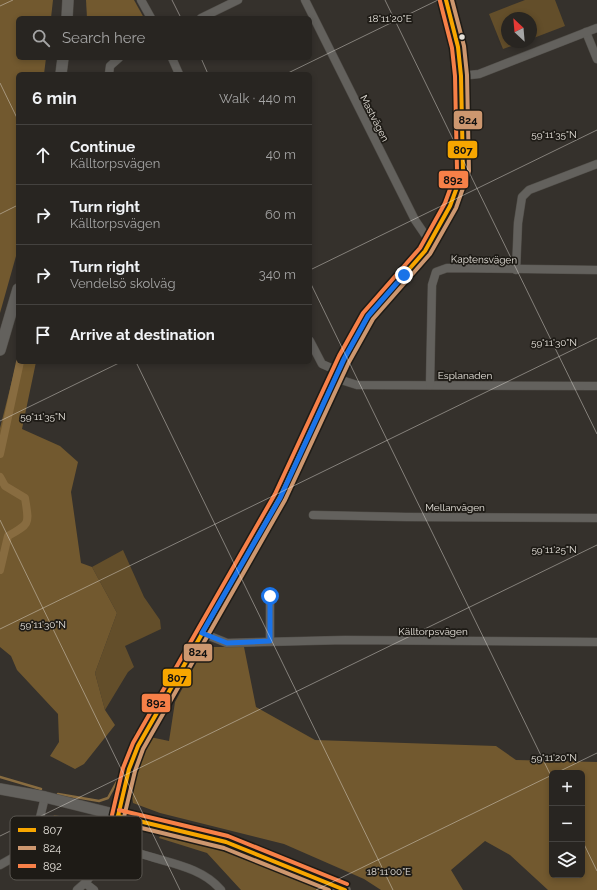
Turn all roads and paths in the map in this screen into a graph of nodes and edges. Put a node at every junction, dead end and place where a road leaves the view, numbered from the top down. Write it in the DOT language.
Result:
graph roads {
  1 [pos="68,0"];
  2 [pos="142,0"];
  3 [pos="238,0"];
  4 [pos="305,0"];
  5 [pos="446,0"];
  6 [pos="67,16"];
  7 [pos="150,16"];
  8 [pos="206,16"];
  9 [pos="597,28"];
  10 [pos="586,32"];
  11 [pos="597,59"];
  12 [pos="63,60"];
  13 [pos="117,60"];
  14 [pos="173,60"];
  15 [pos="61,72"];
  16 [pos="109,72"];
  17 [pos="179,72"];
  18 [pos="461,76"];
  19 [pos="597,164"];
  20 [pos="430,242"];
  21 [pos="516,270"];
  22 [pos="597,270"];
  23 [pos="16,296"];
  24 [pos="312,345"];
  25 [pos="0,350"];
  26 [pos="336,374"];
  27 [pos="430,385"];
  28 [pos="597,386"];
  29 [pos="313,515"];
  30 [pos="597,518"];
  31 [pos="270,596"];
  32 [pos="202,633"];
  33 [pos="270,641"];
  34 [pos="597,642"];
  35 [pos="0,789"];
  36 [pos="45,797"];
  37 [pos="40,816"];
  38 [pos="118,816"];
  39 [pos="142,822"];
  40 [pos="142,855"];
  41 [pos="10,859"];
  42 [pos="0,864"];
  43 [pos="87,880"];
  44 [pos="85,883"];
  45 [pos="77,890"];
  46 [pos="94,890"];
  47 [pos="221,890"];
  48 [pos="345,890"];
  1 -- 6 [label="street"];
  2 -- 7 [label="street"];
  3 -- 8 [label="street"];
  4 -- 20 [label="street, Mastvägen"];
  5 -- 18 [label="street"];
  9 -- 10 [label="street"];
  10 -- 11 [label="street"];
  10 -- 18 [label="street"];
  12 -- 15 [label="street"];
  13 -- 16 [label="street"];
  14 -- 17 [label="street"];
  18 -- 20 [label="street"];
  19 -- 21 [label="street"];
  20 -- 26 [label="street"];
  21 -- 22 [label="street, Kaptensvägen"];
  21 -- 27 [label="street, Kaptensvägen"];
  23 -- 25 [label="street"];
  24 -- 26 [label="street, Esplanaden"];
  26 -- 27 [label="street, Esplanaden"];
  26 -- 32 [label="street"];
  27 -- 28 [label="street, Esplanaden"];
  29 -- 30 [label="street, Mellanvägen"];
  31 -- 33 [label="street"];
  32 -- 33 [label="street, Källtorpsvägen"];
  32 -- 38 [label="street"];
  33 -- 34 [label="street, Källtorpsvägen"];
  35 -- 36 [label="street"];
  36 -- 37 [label="street"];
  36 -- 38 [label="street"];
  39 -- 48 [label="street"];
  40 -- 47 [label="street"];
  41 -- 42 [label="street"];
  43 -- 44 [label="street"];
  44 -- 45 [label="street"];
  44 -- 46 [label="street"];
}
